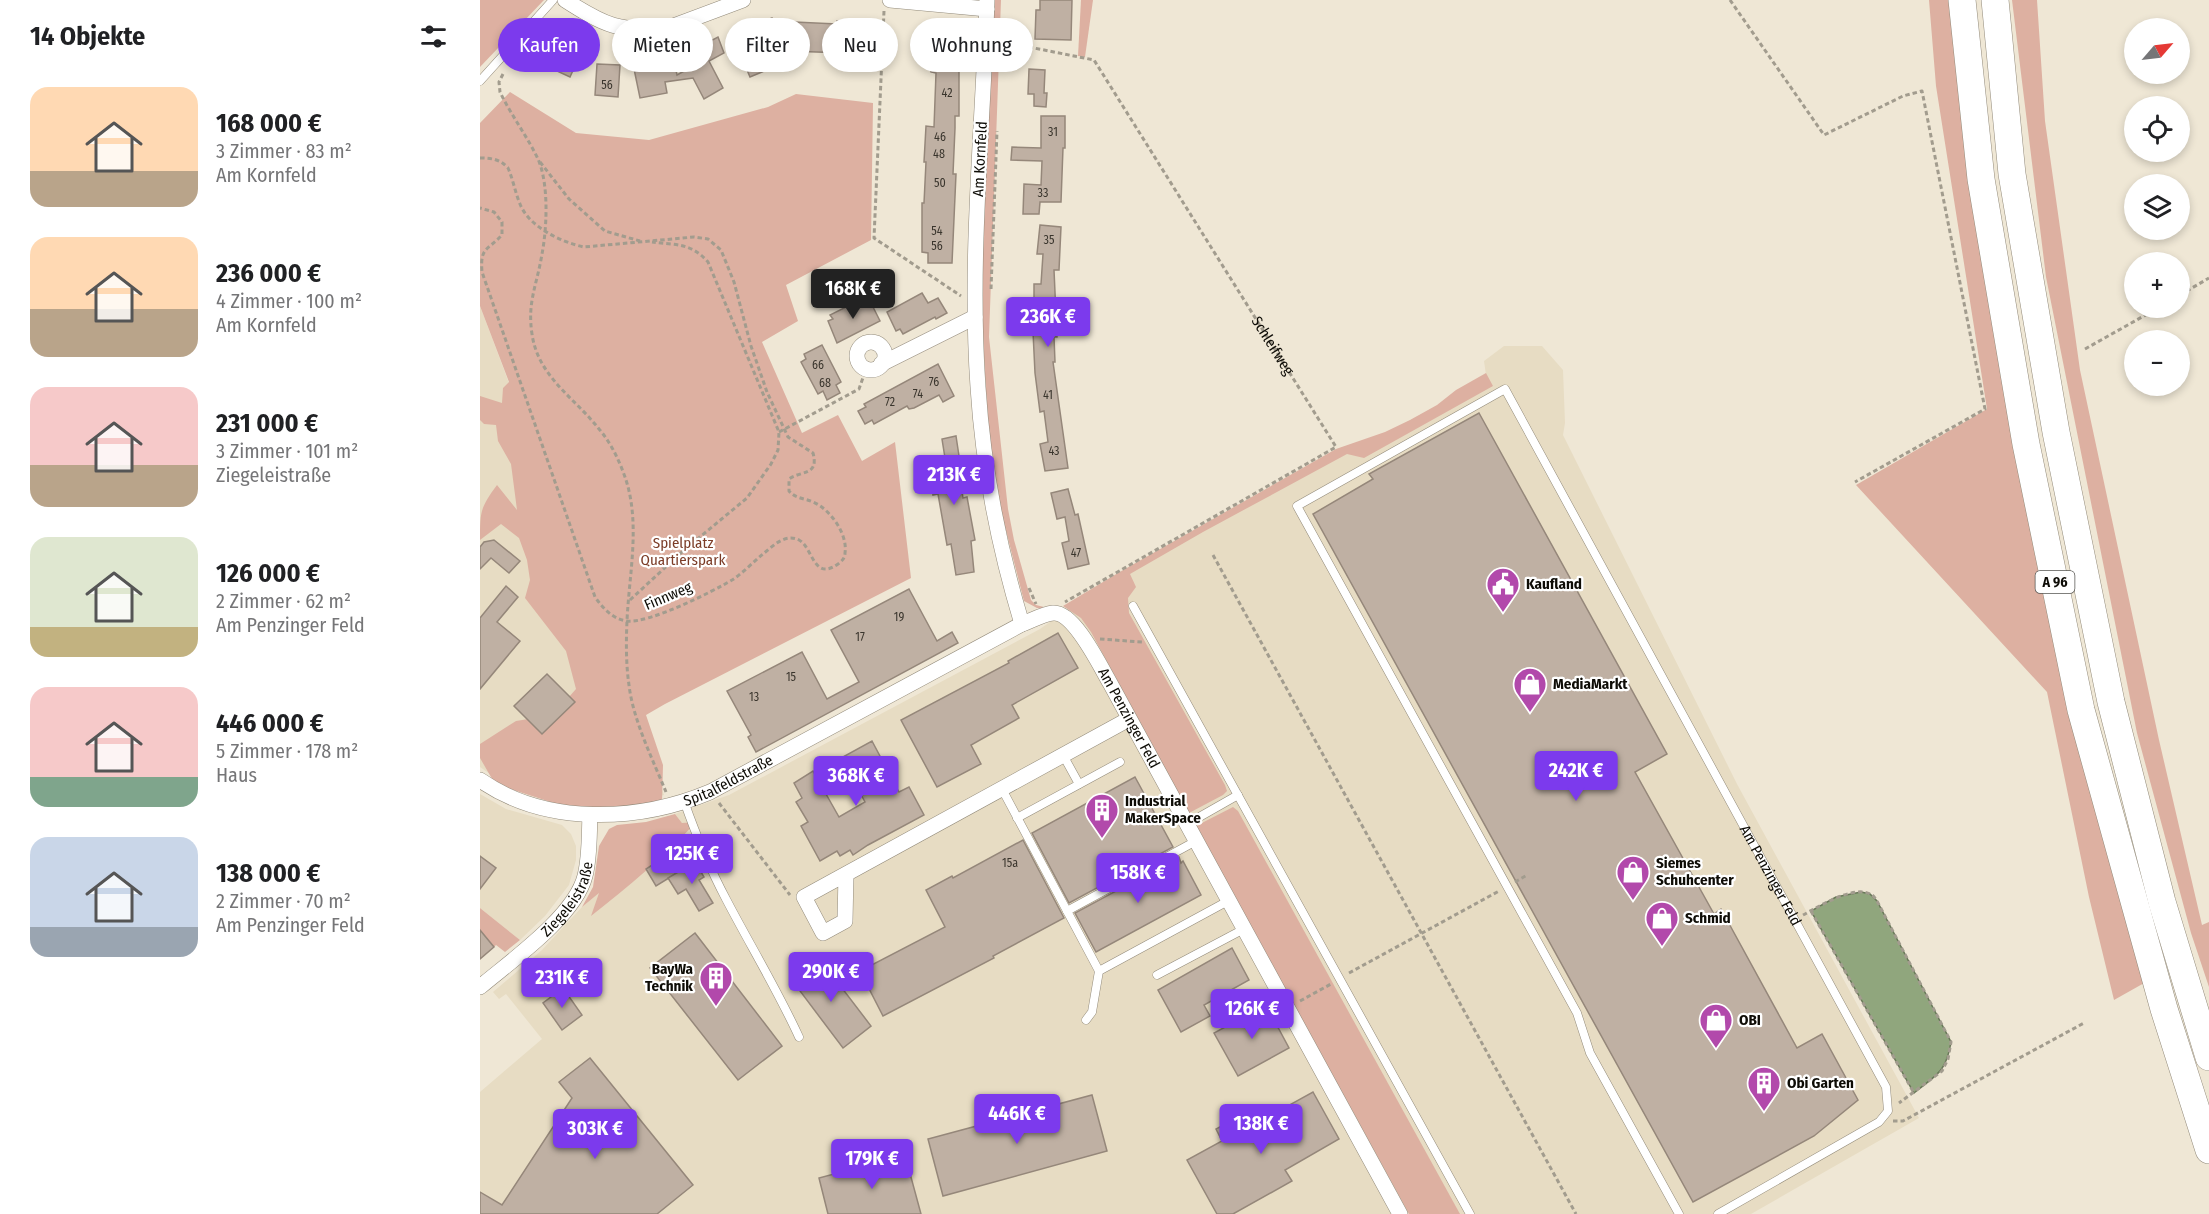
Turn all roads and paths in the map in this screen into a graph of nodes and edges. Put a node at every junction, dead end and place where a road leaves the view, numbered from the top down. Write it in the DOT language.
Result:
graph roads {
  1 [pos="553,0"];
  2 [pos="565,0"];
  3 [pos="743,0"];
  4 [pos="1730,0"];
  5 [pos="1962,0"];
  6 [pos="1995,0"];
  7 [pos="887,3"];
  8 [pos="987,4"];
  9 [pos="1033,48"];
  10 [pos="984,72"];
  11 [pos="503,73"];
  12 [pos="480,81"];
  13 [pos="998,123"];
  14 [pos="480,158"];
  15 [pos="539,161"];
  16 [pos="480,208"];
  17 [pos="545,231"];
  18 [pos="646,242"];
  19 [pos="2209,278"];
  20 [pos="2190,289"];
  21 [pos="991,295"];
  22 [pos="975,311"];
  23 [pos="2140,318"];
  24 [pos="2085,349"];
  25 [pos="881,364"];
  26 [pos="866,369"];
  27 [pos="784,429"];
  28 [pos="779,432"];
  29 [pos="1855,482"];
  30 [pos="1212,555"];
  31 [pos="1027,584"];
  32 [pos="629,601"];
  33 [pos="1133,606"];
  34 [pos="1056,609"];
  35 [pos="627,621"];
  36 [pos="1022,624"];
  37 [pos="1084,639"];
  38 [pos="1154,643"];
  39 [pos="1129,720"];
  40 [pos="1063,755"];
  41 [pos="1120,762"];
  42 [pos="480,780"];
  43 [pos="1079,784"];
  44 [pos="1002,789"];
  45 [pos="710,792"];
  46 [pos="1238,795"];
  47 [pos="677,803"];
  48 [pos="590,815"];
  49 [pos="1017,818"];
  50 [pos="1186,824"];
  51 [pos="1196,841"];
  52 [pos="846,874"];
  53 [pos="1527,874"];
  54 [pos="1507,886"];
  55 [pos="804,897"];
  56 [pos="1228,901"];
  57 [pos="1811,910"];
  58 [pos="1066,911"];
  59 [pos="1794,921"];
  60 [pos="1244,929"];
  61 [pos="1421,934"];
  62 [pos="1099,971"];
  63 [pos="1157,975"];
  64 [pos="1340,979"];
  65 [pos="480,987"];
  66 [pos="1288,1008"];
  67 [pos="1086,1020"];
  68 [pos="2084,1023"];
  69 [pos="799,1037"];
  70 [pos="2209,1057"];
  71 [pos="1914,1093"];
  72 [pos="1888,1111"];
  73 [pos="1879,1122"];
  74 [pos="2209,1150"];
  75 [pos="1400,1214"];
  76 [pos="1470,1214"];
  77 [pos="1576,1214"];
  78 [pos="1679,1214"];
  79 [pos="1718,1214"];
  1 -- 12 [label="lane"];
  2 -- 3 [label="street"];
  4 -- 29 [label="path"];
  5 -- 74 [label="highway, A 96"];
  6 -- 70 [label="highway, A 96"];
  7 -- 8 [label="street"];
  7 -- 22 [label="path"];
  9 -- 34 [label="path, Schleifweg"];
  10 -- 22 [label="street, Am Kornfeld"];
  11 -- 15 [label="path"];
  13 -- 21 [label="path"];
  14 -- 17 [label="path, Finnweg"];
  15 -- 17 [label="path"];
  15 -- 18 [label="path"];
  16 -- 35 [label="path"];
  17 -- 18 [label="path, Finnweg"];
  17 -- 32 [label="path"];
  18 -- 27 [label="path, Finnweg"];
  18 -- 28 [label="path"];
  19 -- 20 [label="path"];
  22 -- 25 [label="street"];
  22 -- 36 [label="street, Am Kornfeld"];
  23 -- 24 [label="path"];
  25 -- 26 [label="street"];
  25 -- 26 [label="street"];
  26 -- 27 [label="path"];
  27 -- 28 [label="path"];
  27 -- 35 [label="path, Finnweg"];
  28 -- 32 [label="path"];
  30 -- 61 [label="path"];
  31 -- 34 [label="path"];
  32 -- 35 [label="path"];
  33 -- 38 [label="lane"];
  34 -- 36 [label="street"];
  34 -- 37 [label="street, Am Penzinger Feld"];
  35 -- 47 [label="path"];
  36 -- 45 [label="street, Spitalfeldstraße"];
  37 -- 38 [label="path"];
  37 -- 39 [label="street, Am Penzinger Feld"];
  38 -- 46 [label="lane"];
  39 -- 40 [label="street"];
  39 -- 50 [label="street, Am Penzinger Feld"];
  40 -- 43 [label="lane"];
  40 -- 44 [label="street"];
  41 -- 43 [label="lane"];
  42 -- 48 [label="street, Spitalfeldstraße"];
  43 -- 49 [label="lane"];
  44 -- 49 [label="lane"];
  44 -- 52 [label="street"];
  45 -- 47 [label="street, Spitalfeldstraße"];
  45 -- 55 [label="path"];
  46 -- 50 [label="lane"];
  46 -- 64 [label="lane"];
  47 -- 48 [label="street, Spitalfeldstraße"];
  47 -- 69 [label="lane"];
  48 -- 65 [label="street, Ziegeleistraße"];
  49 -- 58 [label="lane"];
  50 -- 51 [label="street, Am Penzinger Feld"];
  51 -- 56 [label="street, Am Penzinger Feld"];
  51 -- 58 [label="lane"];
  52 -- 55 [label="street"];
  52 -- 55 [label="street"];
  53 -- 54 [label="path"];
  54 -- 59 [label="lane, Am Penzinger Feld"];
  54 -- 61 [label="path"];
  54 -- 78 [label="lane"];
  56 -- 60 [label="street, Am Penzinger Feld"];
  56 -- 62 [label="lane"];
  57 -- 59 [label="path"];
  57 -- 71 [label="path"];
  57 -- 71 [label="path"];
  58 -- 62 [label="lane"];
  59 -- 72 [label="lane, Am Penzinger Feld"];
  60 -- 63 [label="lane"];
  60 -- 66 [label="street, Am Penzinger Feld"];
  61 -- 64 [label="path"];
  61 -- 77 [label="path"];
  62 -- 67 [label="lane"];
  64 -- 66 [label="path"];
  64 -- 76 [label="lane"];
  66 -- 75 [label="street, Am Penzinger Feld"];
  68 -- 73 [label="path"];
  71 -- 72 [label="path"];
  72 -- 73 [label="lane"];
  73 -- 79 [label="lane"];
}
